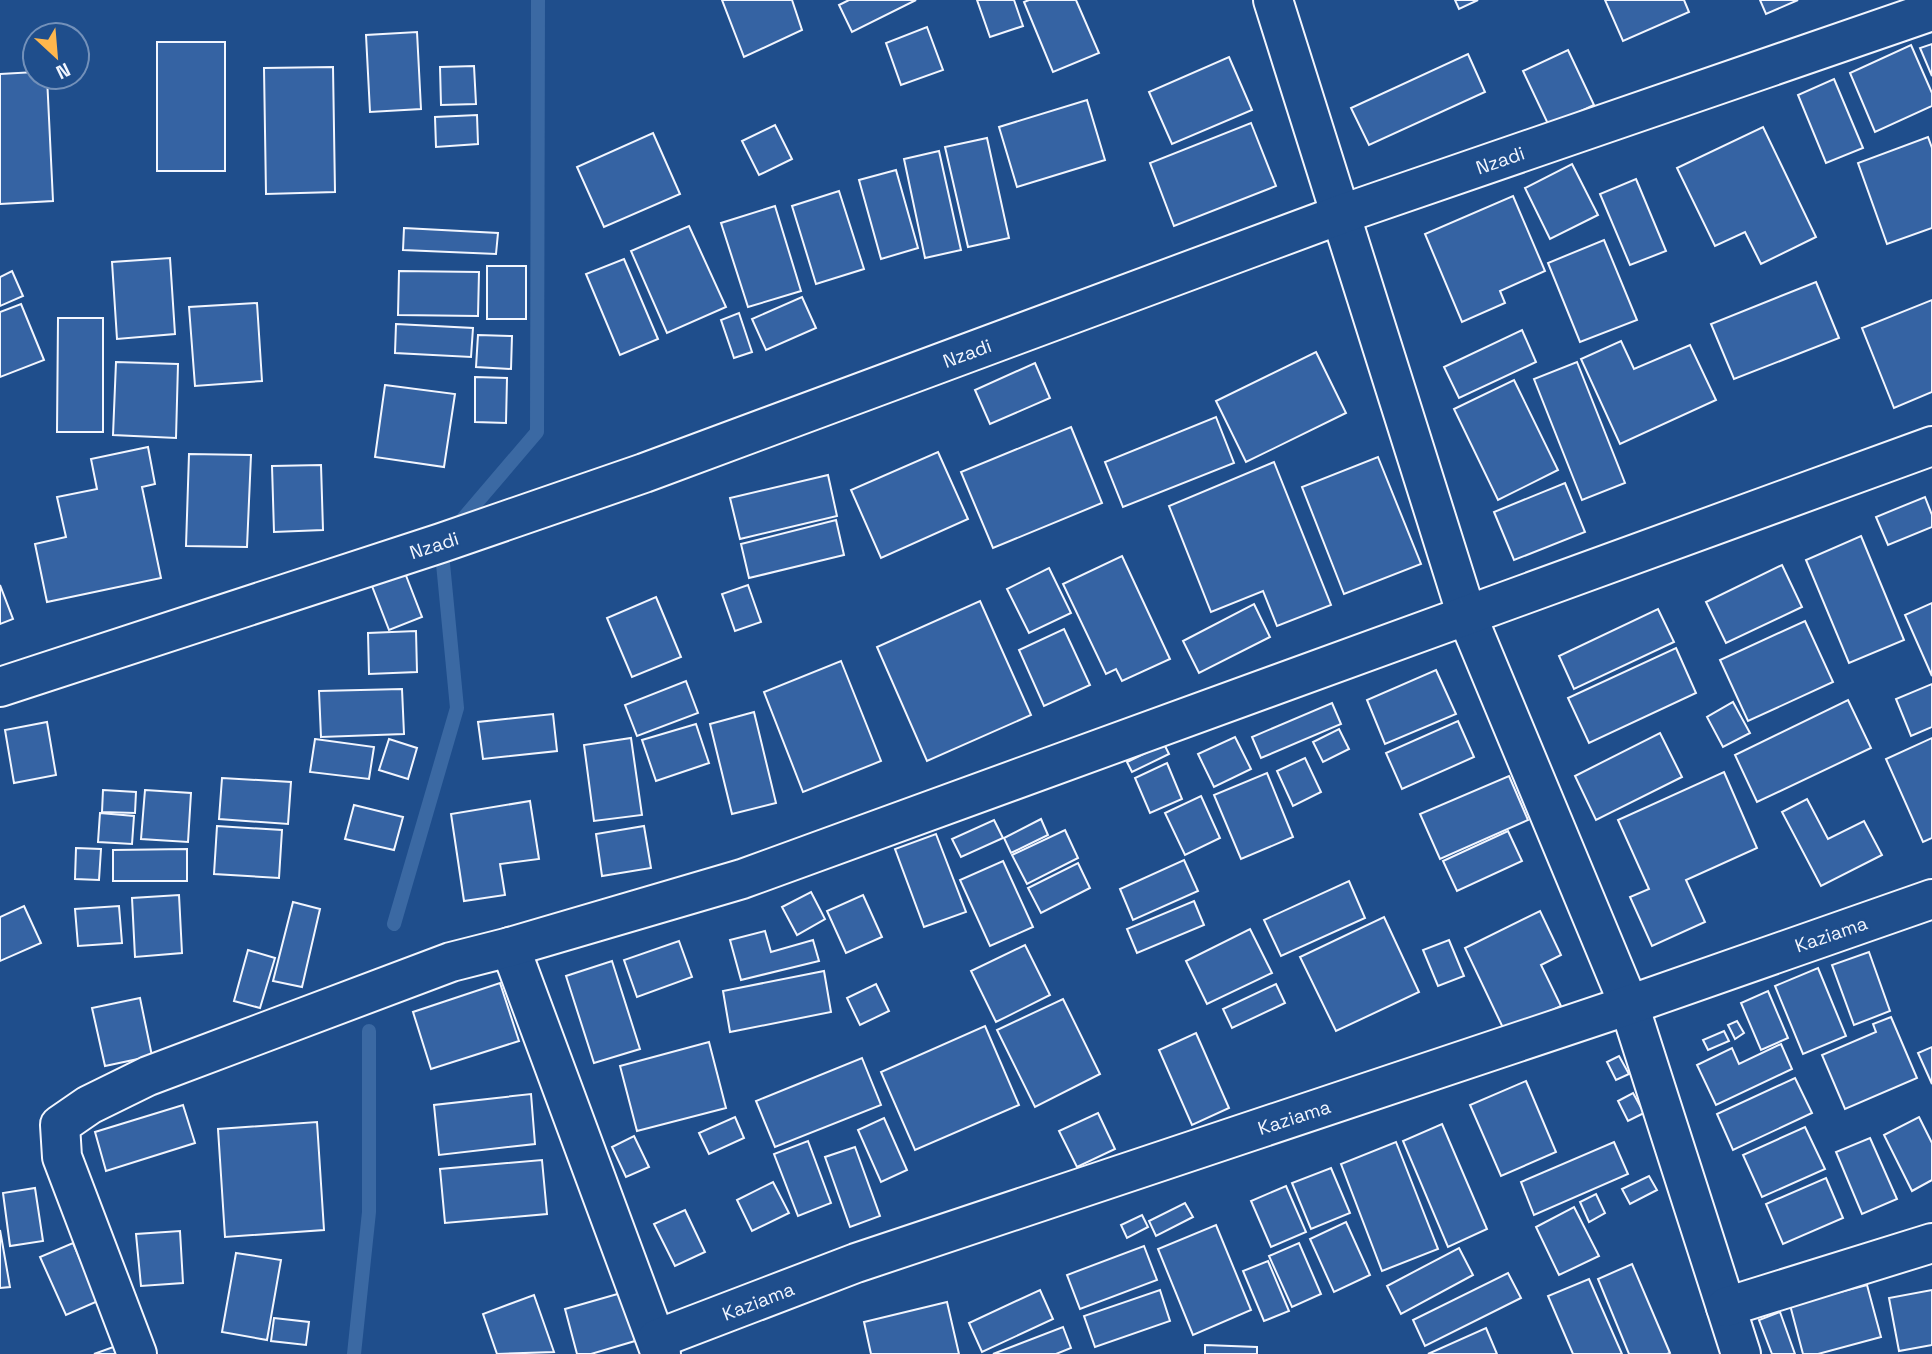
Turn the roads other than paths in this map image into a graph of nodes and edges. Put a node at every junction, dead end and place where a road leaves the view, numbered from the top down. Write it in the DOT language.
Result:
graph roads {
  1 [pos="1273,0"];
  2 [pos="1932,11"];
  3 [pos="1342,214"];
  4 [pos="1932,446"];
  5 [pos="1467,616"];
  6 [pos="0,687"];
  7 [pos="1932,899"];
  8 [pos="510,947"];
  9 [pos="1629,1005"];
  10 [pos="1932,1243"];
  11 [pos="1726,1307"];
  12 [pos="659,1346"];
  13 [pos="137,1354"];
  14 [pos="1741,1354"];
  1 -- 3 [label="street"];
  2 -- 3 [label="street, Nzadi"];
  3 -- 5 [label="street"];
  3 -- 6 [label="street, Nzadi"];
  4 -- 5 [label="street"];
  5 -- 8 [label="street"];
  5 -- 9 [label="street"];
  7 -- 9 [label="street, Kaziama"];
  8 -- 12 [label="street"];
  8 -- 13 [label="street"];
  9 -- 11 [label="street"];
  9 -- 12 [label="street, Kaziama"];
  10 -- 11 [label="street"];
  11 -- 14 [label="street"];
}
